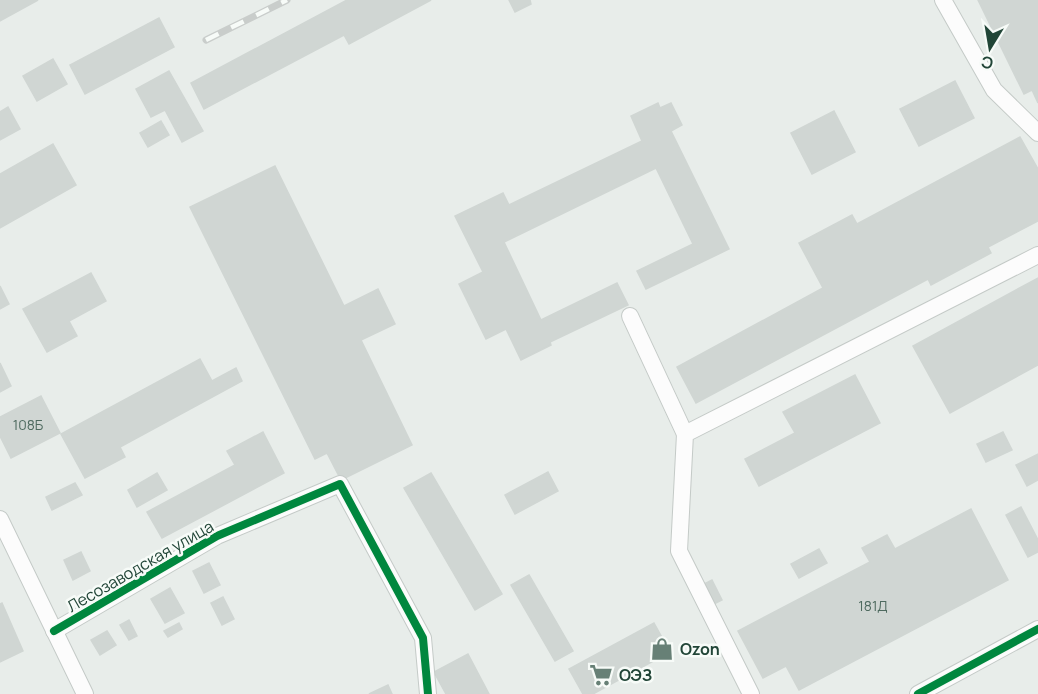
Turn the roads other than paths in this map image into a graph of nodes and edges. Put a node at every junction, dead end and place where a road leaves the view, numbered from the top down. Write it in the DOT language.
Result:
graph roads {
  1 [pos="944,0"];
  2 [pos="1038,133"];
  3 [pos="1038,255"];
  4 [pos="630,316"];
  5 [pos="685,434"];
  6 [pos="0,519"];
  7 [pos="1038,628"];
  8 [pos="54,631"];
  9 [pos="85,694"];
  10 [pos="428,694"];
  11 [pos="751,694"];
  12 [pos="918,694"];
  1 -- 2 [label="street"];
  3 -- 5 [label="street"];
  4 -- 5 [label="street"];
  5 -- 11 [label="street"];
  6 -- 8 [label="street, Лесозаводская улица"];
  7 -- 12 [label="street"];
  8 -- 9 [label="street, Лесозаводская улица"];
  8 -- 10 [label="street, Лесозаводская улица"];
}
